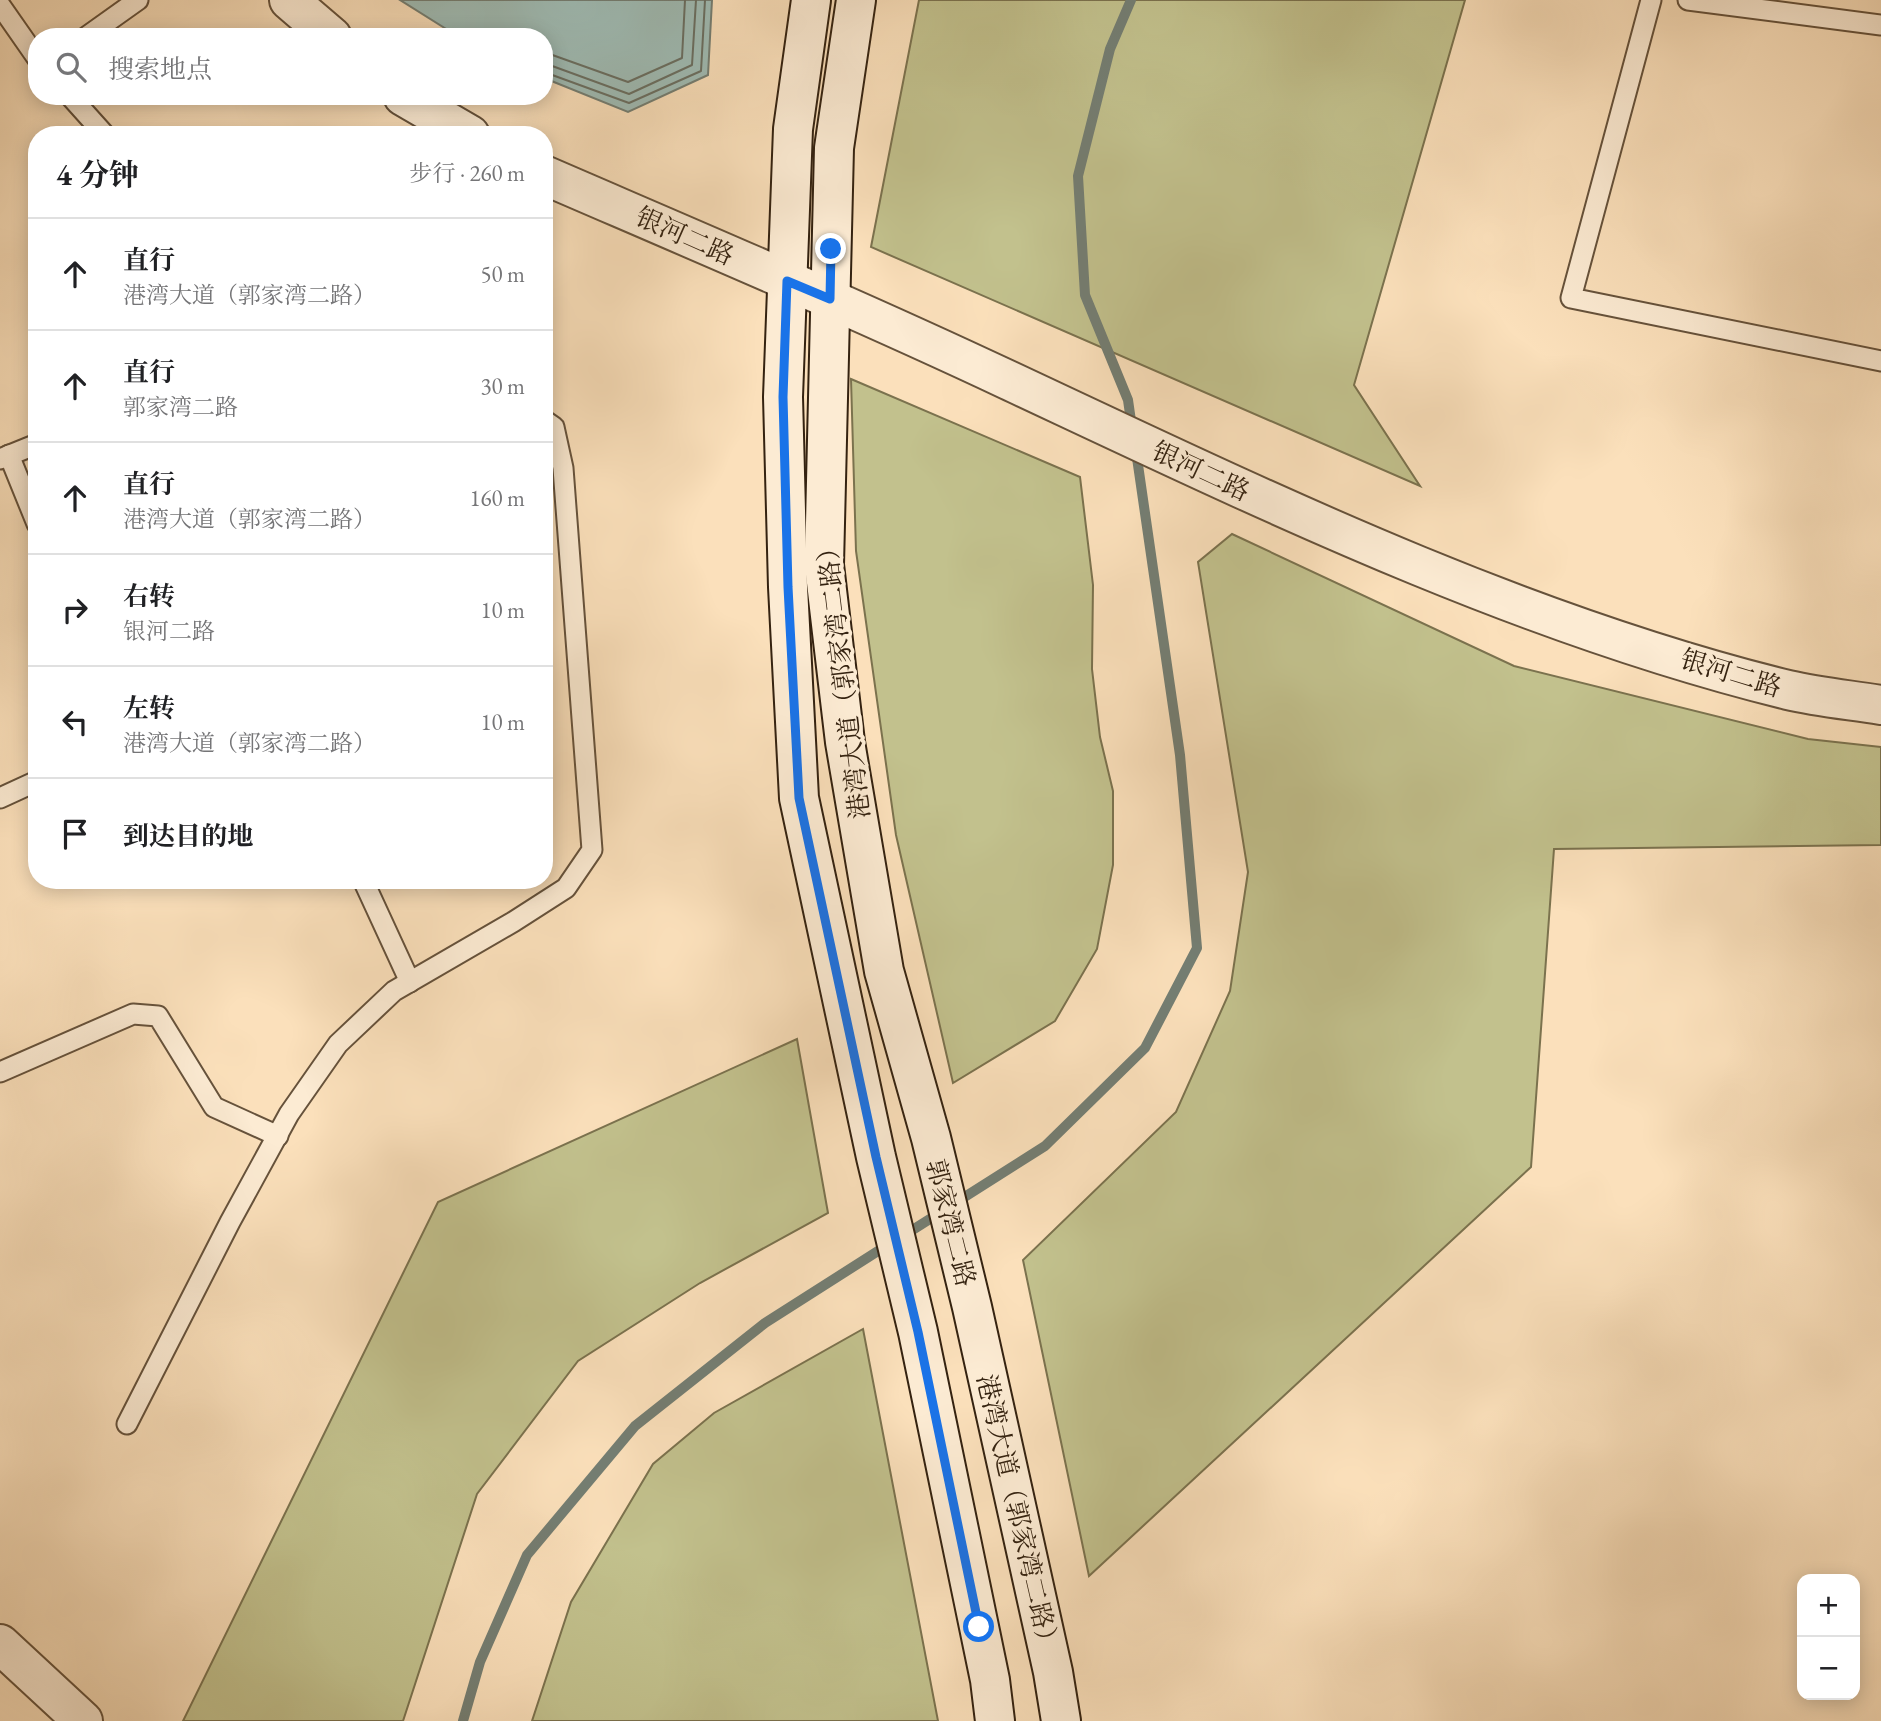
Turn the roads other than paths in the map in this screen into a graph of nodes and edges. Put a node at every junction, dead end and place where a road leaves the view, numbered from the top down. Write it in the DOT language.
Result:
graph roads {
  1 [pos="138,0"];
  2 [pos="289,0"];
  3 [pos="811,0"];
  4 [pos="856,0"];
  5 [pos="1651,0"];
  6 [pos="1688,0"];
  7 [pos="0,5"];
  8 [pos="1881,24"];
  9 [pos="99,28"];
  10 [pos="322,28"];
  11 [pos="28,45"];
  12 [pos="78,105"];
  13 [pos="418,105"];
  14 [pos="98,126"];
  15 [pos="454,126"];
  16 [pos="553,178"];
  17 [pos="787,281"];
  18 [pos="830,299"];
  19 [pos="1881,361"];
  20 [pos="553,426"];
  21 [pos="28,448"];
  22 [pos="4,457"];
  23 [pos="28,506"];
  24 [pos="1881,705"];
  25 [pos="28,785"];
  26 [pos="0,798"];
  27 [pos="367,889"];
  28 [pos="410,982"];
  29 [pos="0,1072"];
  30 [pos="278,1136"];
  31 [pos="931,1138"];
  32 [pos="972,1307"];
  33 [pos="127,1424"];
  34 [pos="0,1644"];
  35 [pos="83,1721"];
  36 [pos="995,1721"];
  37 [pos="1061,1721"];
  1 -- 9 [label="lane"];
  2 -- 10 [label="main road"];
  3 -- 17 [label="main road, 港湾大道（郭家湾二路）"];
  4 -- 18 [label="main road, 港湾大道（郭家湾二路）"];
  5 -- 19 [label="lane"];
  6 -- 8 [label="lane"];
  7 -- 11 [label="lane"];
  12 -- 14 [label="lane"];
  13 -- 15 [label="main road"];
  16 -- 17 [label="main road, 银河二路"];
  17 -- 18 [label="main road, 银河二路"];
  17 -- 36 [label="main road, 港湾大道（郭家湾二路）"];
  18 -- 24 [label="main road, 银河二路"];
  18 -- 31 [label="main road, 港湾大道（郭家湾二路）"];
  20 -- 28 [label="lane"];
  21 -- 22 [label="lane"];
  22 -- 23 [label="lane"];
  25 -- 26 [label="lane"];
  27 -- 28 [label="lane"];
  28 -- 30 [label="lane"];
  29 -- 30 [label="lane"];
  30 -- 33 [label="lane"];
  31 -- 32 [label="main road, 郭家湾二路"];
  32 -- 37 [label="main road, 港湾大道（郭家湾二路）"];
  34 -- 35 [label="main road"];
}
